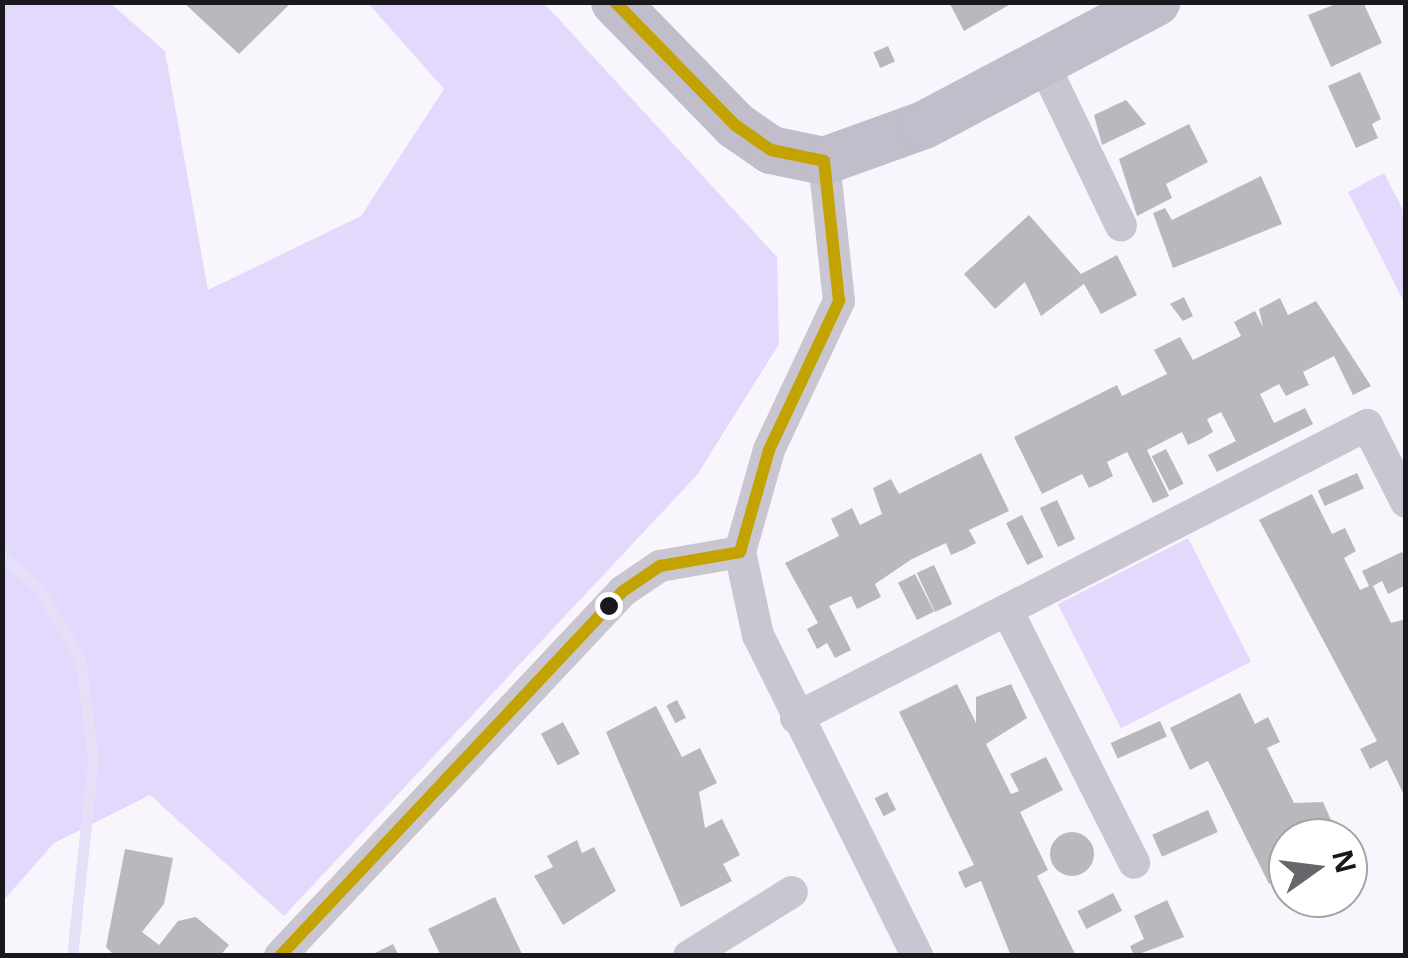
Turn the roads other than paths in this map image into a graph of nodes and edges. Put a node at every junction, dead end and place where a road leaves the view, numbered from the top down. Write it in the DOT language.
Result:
graph roads {
  1 [pos="615,2"];
  2 [pos="1156,2"];
  3 [pos="1044,65"];
  4 [pos="824,161"];
  5 [pos="1121,226"];
  6 [pos="1406,502"];
  7 [pos="740,552"];
  8 [pos="1007,610"];
  9 [pos="796,718"];
  10 [pos="1134,862"];
  11 [pos="792,892"];
  12 [pos="280,956"];
  13 [pos="689,956"];
  14 [pos="918,956"];
  1 -- 4 [label="street"];
  2 -- 3 [label="street"];
  3 -- 4 [label="street"];
  3 -- 5 [label="street"];
  4 -- 7 [label="street"];
  6 -- 8 [label="street"];
  7 -- 9 [label="street"];
  7 -- 12 [label="street"];
  8 -- 9 [label="street"];
  8 -- 10 [label="street"];
  9 -- 14 [label="street"];
  11 -- 13 [label="street"];
}
